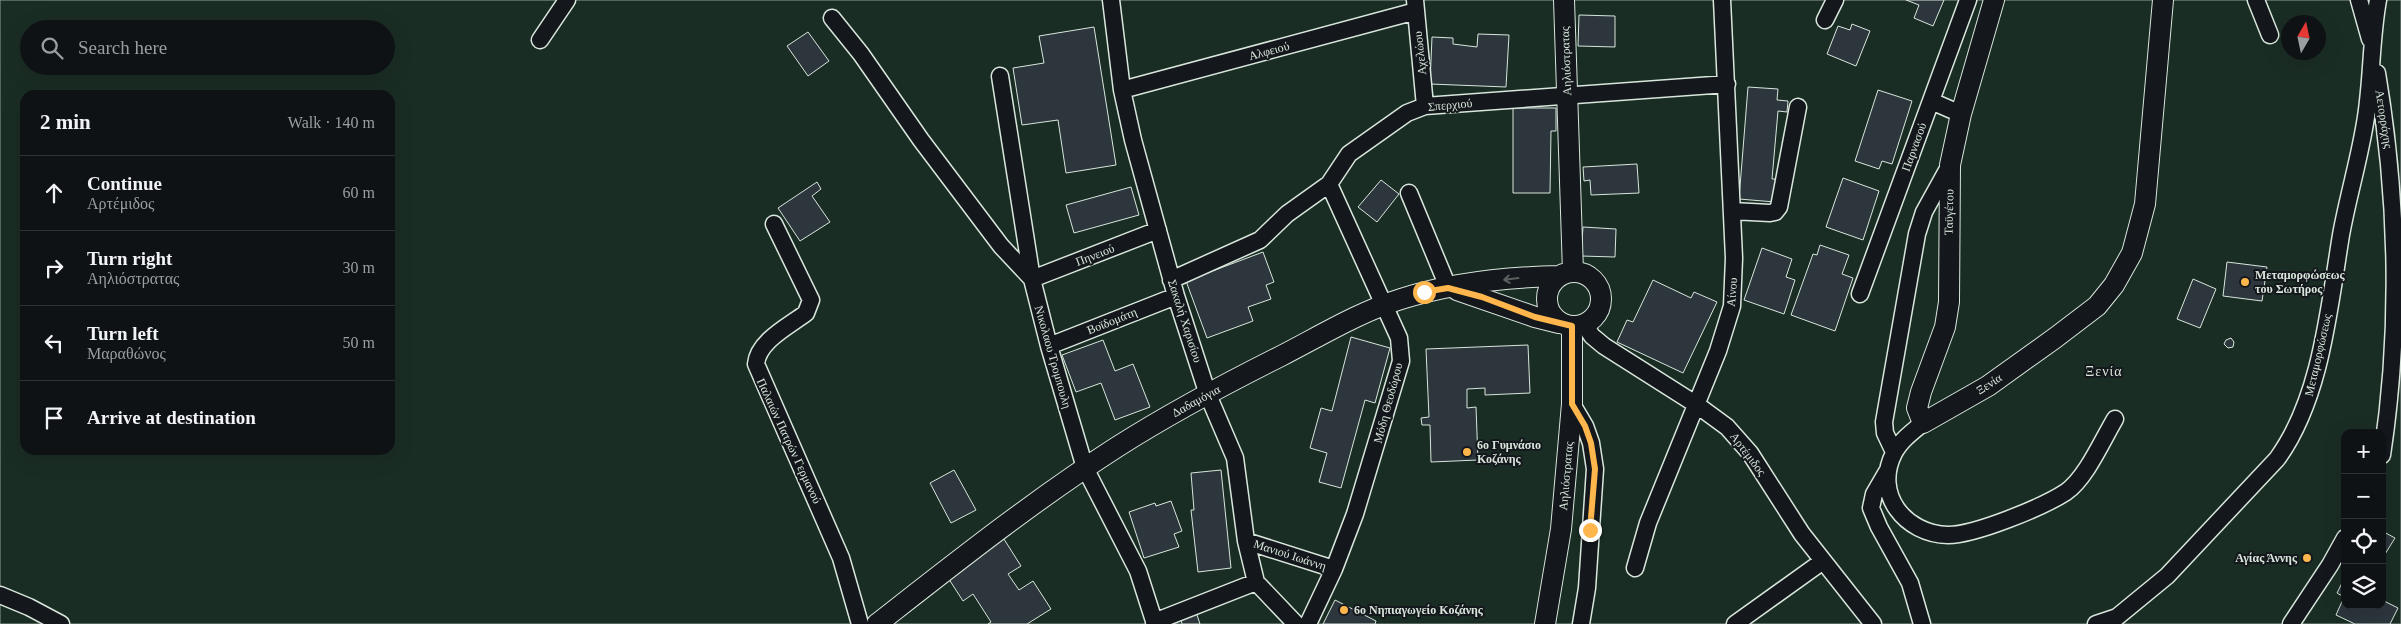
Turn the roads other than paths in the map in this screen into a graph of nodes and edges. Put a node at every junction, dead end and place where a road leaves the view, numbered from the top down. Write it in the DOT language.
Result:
graph roads {
  1 [pos="566,0"];
  2 [pos="1111,0"];
  3 [pos="1564,0"];
  4 [pos="1722,0"];
  5 [pos="1835,0"];
  6 [pos="1968,0"];
  7 [pos="1995,0"];
  8 [pos="2163,0"];
  9 [pos="2256,0"];
  10 [pos="2359,0"];
  11 [pos="2378,0"];
  12 [pos="1415,6"];
  13 [pos="832,18"];
  14 [pos="1825,20"];
  15 [pos="2270,35"];
  16 [pos="540,40"];
  17 [pos="2373,52"];
  18 [pos="1000,76"];
  19 [pos="1727,84"];
  20 [pos="1122,90"];
  21 [pos="1567,96"];
  22 [pos="1931,101"];
  23 [pos="1425,106"];
  24 [pos="1798,107"];
  25 [pos="1961,114"];
  26 [pos="1950,165"];
  27 [pos="1329,184"];
  28 [pos="1409,193"];
  29 [pos="1732,211"];
  30 [pos="774,224"];
  31 [pos="1158,230"];
  32 [pos="1567,274"];
  33 [pos="1032,279"];
  34 [pos="1174,288"];
  35 [pos="1448,288"];
  36 [pos="1860,294"];
  37 [pos="1383,305"];
  38 [pos="1572,325"];
  39 [pos="1049,346"];
  40 [pos="1208,395"];
  41 [pos="1572,404"];
  42 [pos="1697,405"];
  43 [pos="2115,419"];
  44 [pos="1923,423"];
  45 [pos="2386,435"];
  46 [pos="1894,452"];
  47 [pos="1086,468"];
  48 [pos="1888,469"];
  49 [pos="1246,541"];
  50 [pos="2341,545"];
  51 [pos="1823,561"];
  52 [pos="1635,568"];
  53 [pos="1334,569"];
  54 [pos="1256,582"];
  55 [pos="0,594"];
  56 [pos="1154,623"];
  57 [pos="61,624"];
  58 [pos="860,624"];
  59 [pos="877,624"];
  60 [pos="1296,624"];
  61 [pos="1308,624"];
  62 [pos="1545,624"];
  63 [pos="1581,624"];
  64 [pos="1735,624"];
  65 [pos="1873,624"];
  66 [pos="1922,624"];
  67 [pos="2096,624"];
  68 [pos="2291,624"];
  1 -- 16 [label="street"];
  2 -- 20 [label="street, Σακαλή Χαρισίου"];
  3 -- 21 [label="street, Αηλιόστρατας"];
  4 -- 19 [label="street, Αίνου"];
  5 -- 14 [label="street"];
  6 -- 22 [label="street, Παρνασού"];
  7 -- 25 [label="street, Ταϋγέτου"];
  8 -- 44 [label="street, Ξενία"];
  9 -- 15 [label="street"];
  10 -- 17 [label="street"];
  11 -- 17 [label="street, Μεταμορφώσεως"];
  12 -- 20 [label="street, Αλφειού"];
  12 -- 23 [label="street, Αχελώου"];
  13 -- 33 [label="street"];
  17 -- 45 [label="street, Αετορράχης"];
  17 -- 67 [label="street, Μεταμορφώσεως"];
  18 -- 33 [label="street, Νικολαου Τρομπουλη"];
  19 -- 21 [label="street, Σπερχιού"];
  19 -- 29 [label="street, Αίνου"];
  20 -- 31 [label="street, Σακαλή Χαρισίου"];
  21 -- 23 [label="street, Σπερχιού"];
  21 -- 32 [label="street, Αηλιόστρατας"];
  22 -- 25 [label="street"];
  22 -- 36 [label="street, Παρνασού"];
  23 -- 27 [label="street, Σπερχιού"];
  24 -- 29 [label="street"];
  25 -- 26 [label="street, Ταϋγέτου"];
  26 -- 44 [label="street, Ταϋγέτου"];
  26 -- 46 [label="street"];
  27 -- 34 [label="street, Σπερχιού"];
  27 -- 37 [label="street, Μόδη Θεοδώρου"];
  28 -- 35 [label="street"];
  29 -- 42 [label="street, Αίνου"];
  30 -- 58 [label="street, Παλαιών Πατρών Γερμανού"];
  31 -- 33 [label="street, Πηνειού"];
  31 -- 34 [label="street, Σακαλή Χαρισίου"];
  32 -- 35 [label="street, Δαδαμόγια, one-way"];
  32 -- 38 [label="street"];
  32 -- 38 [label="street"];
  33 -- 39 [label="street, Νικολαου Τρομπουλη"];
  34 -- 39 [label="street, Βοϊδομάτη"];
  34 -- 40 [label="street, Σακαλή Χαρισίου"];
  35 -- 37 [label="street, Δαδαμόγια"];
  35 -- 38 [label="street"];
  37 -- 40 [label="street, Δαδαμόγια"];
  37 -- 53 [label="street, Μόδη Θεοδώρου"];
  38 -- 41 [label="street, Αηλιόστρατας"];
  38 -- 42 [label="street, Αρτέμιδος"];
  39 -- 47 [label="street, Νικολαου Τρομπουλη"];
  40 -- 47 [label="street, Δαδαμόγια"];
  40 -- 49 [label="street, Σακαλή Χαρισίου"];
  41 -- 62 [label="street, Αηλιόστρατας"];
  41 -- 63 [label="street"];
  42 -- 51 [label="street, Αρτέμιδος"];
  42 -- 52 [label="street, Αίνου"];
  43 -- 48 [label="street, Ξενία"];
  44 -- 46 [label="street, Ξενία"];
  46 -- 48 [label="street, Ξενία"];
  47 -- 56 [label="street, Νικολαου Τρομπουλη"];
  47 -- 59 [label="street, Δαδαμόγια"];
  48 -- 66 [label="street"];
  49 -- 53 [label="street, Μανιού Ιωάννη"];
  49 -- 54 [label="street, Σακαλή Χαρισίου"];
  50 -- 68 [label="street"];
  51 -- 64 [label="street"];
  51 -- 65 [label="street, Αρτέμιδος"];
  53 -- 61 [label="street, Μόδη Θεοδώρου"];
  54 -- 56 [label="street"];
  54 -- 60 [label="street, Σακαλή Χαρισίου"];
  55 -- 57 [label="street"];
}
